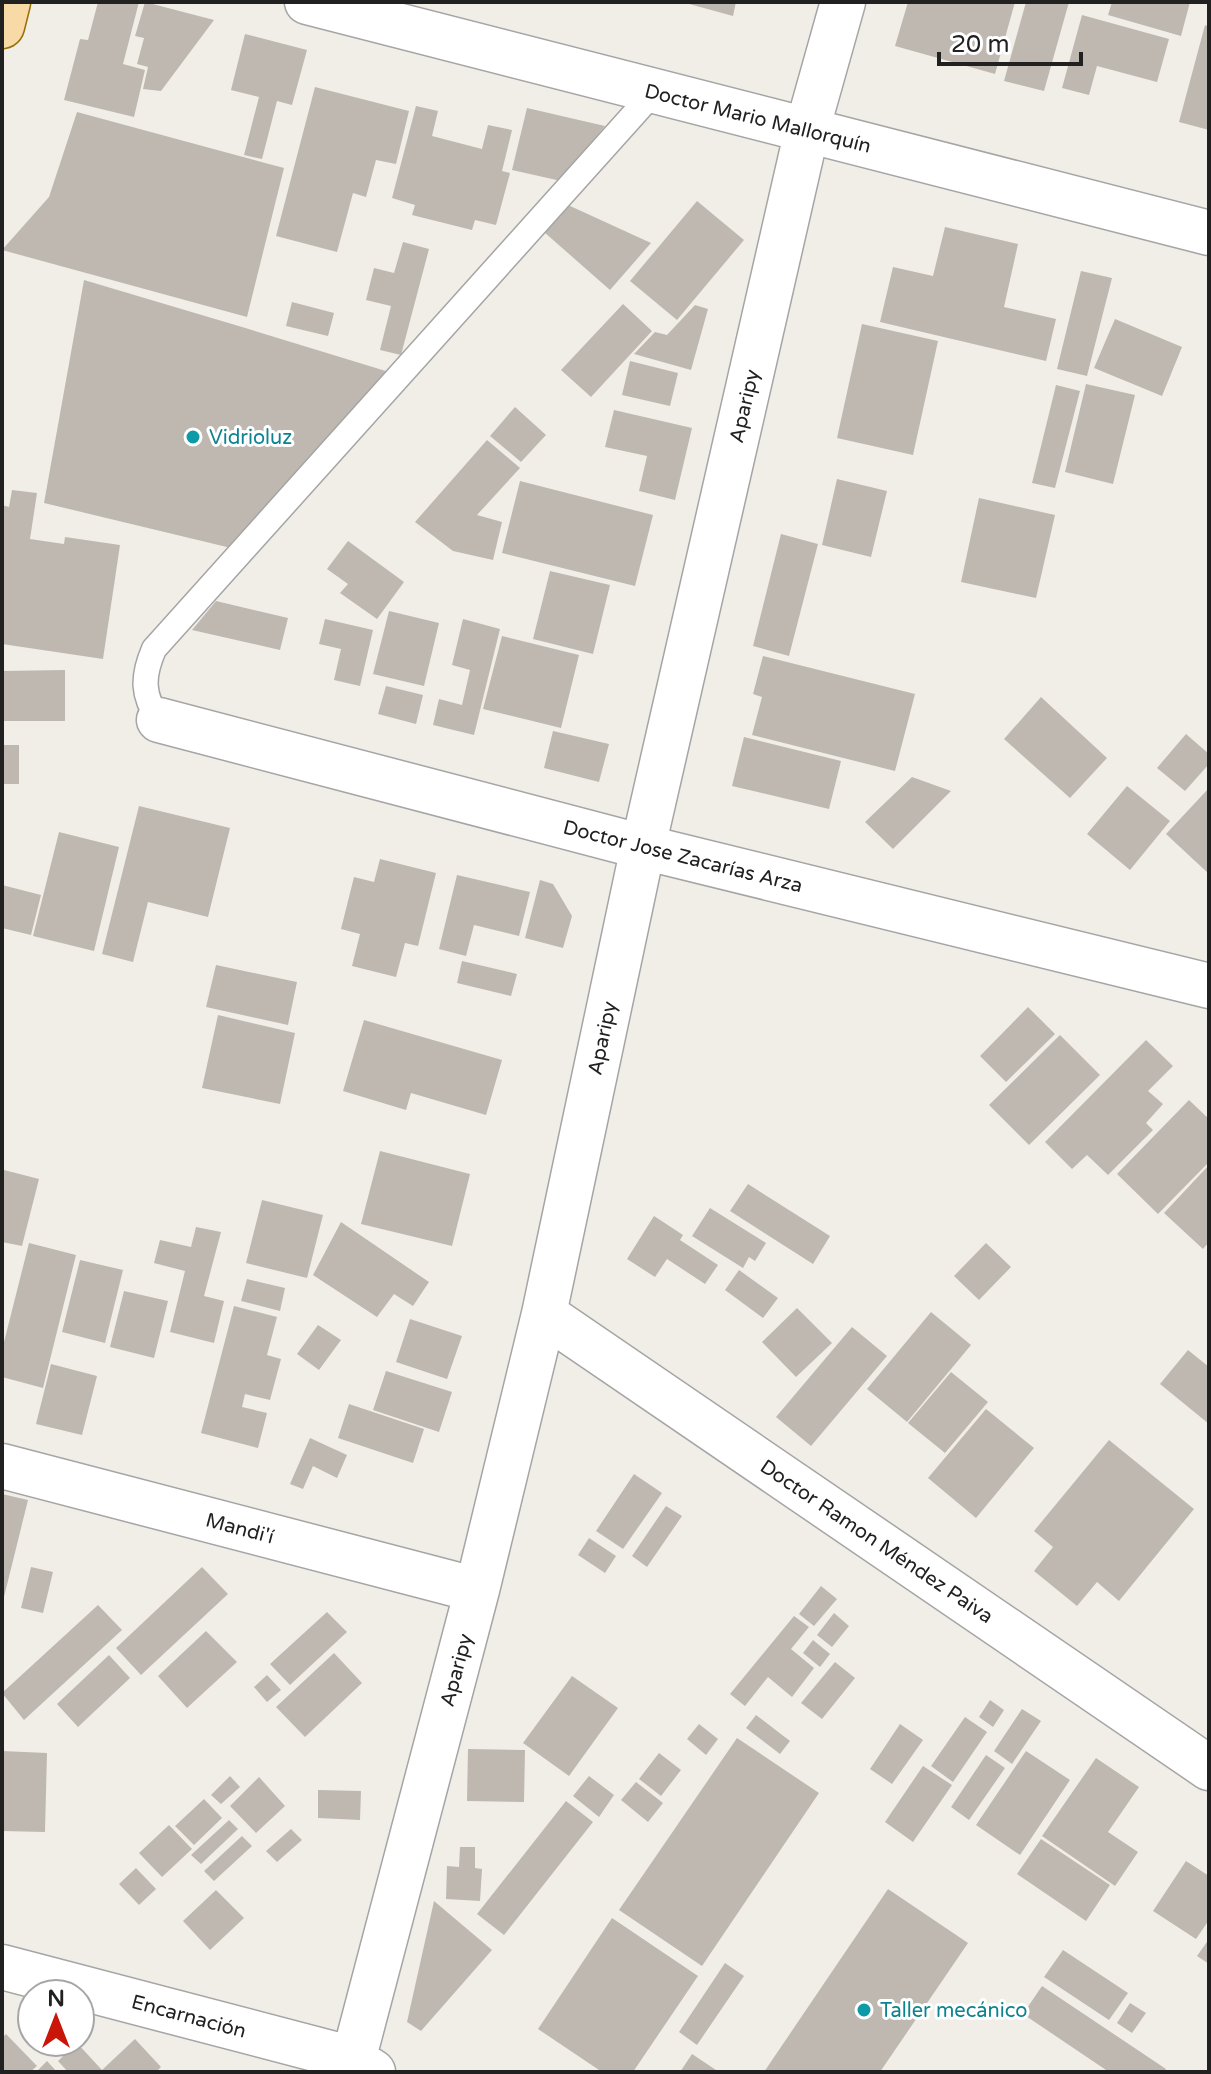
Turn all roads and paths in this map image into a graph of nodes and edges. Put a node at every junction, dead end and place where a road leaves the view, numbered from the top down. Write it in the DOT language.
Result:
graph roads {
  1 [pos="8,2"];
  2 [pos="307,2"];
  3 [pos="843,2"];
  4 [pos="2,26"];
  5 [pos="654,92"];
  6 [pos="807,130"];
  7 [pos="1209,233"];
  8 [pos="159,720"];
  9 [pos="643,847"];
  10 [pos="1209,986"];
  11 [pos="544,1314"];
  12 [pos="2,1466"];
  13 [pos="477,1590"];
  14 [pos="1209,1768"];
  15 [pos="2,1967"];
  16 [pos="359,2068"];
  1 -- 4 [label="main road"];
  2 -- 5 [label="street, Doctor Mario Mallorquín"];
  3 -- 6 [label="street, Aparipy"];
  5 -- 6 [label="street, Doctor Mario Mallorquín"];
  5 -- 8 [label="lane"];
  6 -- 7 [label="street, Doctor Mario Mallorquín"];
  6 -- 9 [label="street, Aparipy"];
  8 -- 9 [label="street, Doctor Jose Zacarías Arza"];
  9 -- 10 [label="street, Doctor Jose Zacarías Arza"];
  9 -- 11 [label="street, Aparipy"];
  11 -- 13 [label="street, Aparipy"];
  11 -- 14 [label="street, Doctor Ramon Méndez Paiva"];
  12 -- 13 [label="street, Mandi'í"];
  13 -- 16 [label="street, Aparipy"];
  15 -- 16 [label="street, Encarnación"];
}
